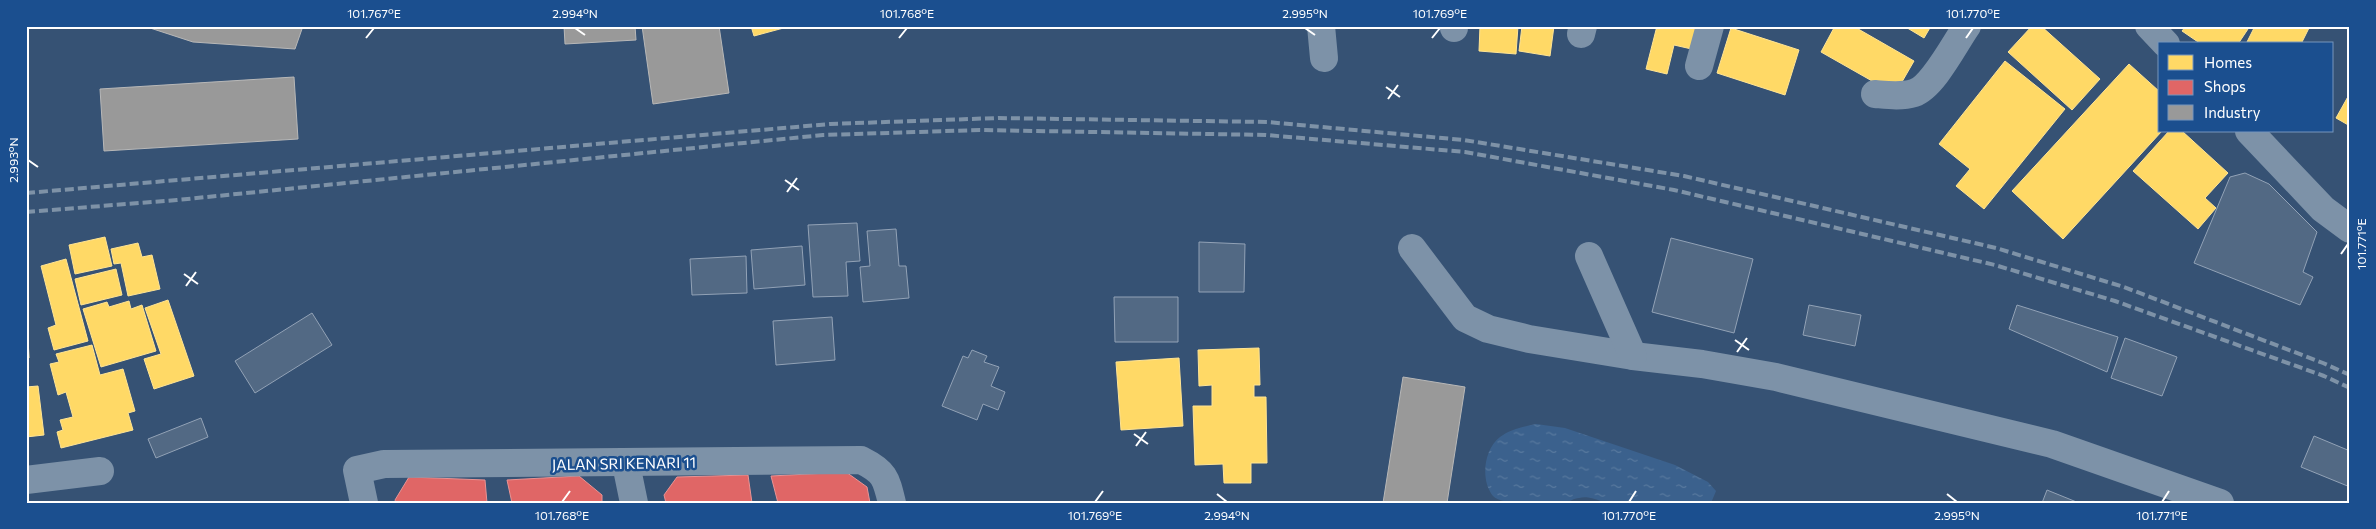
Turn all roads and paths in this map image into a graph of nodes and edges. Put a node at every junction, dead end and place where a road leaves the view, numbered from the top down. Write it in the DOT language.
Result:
graph roads {
  1 [pos="1321,26"];
  2 [pos="1710,26"];
  3 [pos="1966,26"];
  4 [pos="2149,26"];
  5 [pos="2164,42"];
  6 [pos="1324,58"];
  7 [pos="1699,66"];
  8 [pos="1874,94"];
  9 [pos="2250,132"];
  10 [pos="2350,229"];
  11 [pos="1412,248"];
  12 [pos="1589,256"];
  13 [pos="1633,356"];
  14 [pos="626,464"];
  15 [pos="100,472"];
  16 [pos="26,480"];
  17 [pos="364,503"];
  18 [pos="634,503"];
  19 [pos="892,503"];
  20 [pos="2220,503"];
  1 -- 6 [label="street"];
  2 -- 7 [label="street"];
  3 -- 8 [label="street"];
  4 -- 5 [label="street"];
  9 -- 10 [label="street"];
  11 -- 13 [label="street"];
  12 -- 13 [label="street"];
  13 -- 20 [label="street"];
  14 -- 17 [label="street, JALAN SRI KENARI 11"];
  14 -- 18 [label="street"];
  14 -- 19 [label="street, JALAN SRI KENARI 11"];
  15 -- 16 [label="street"];
}
